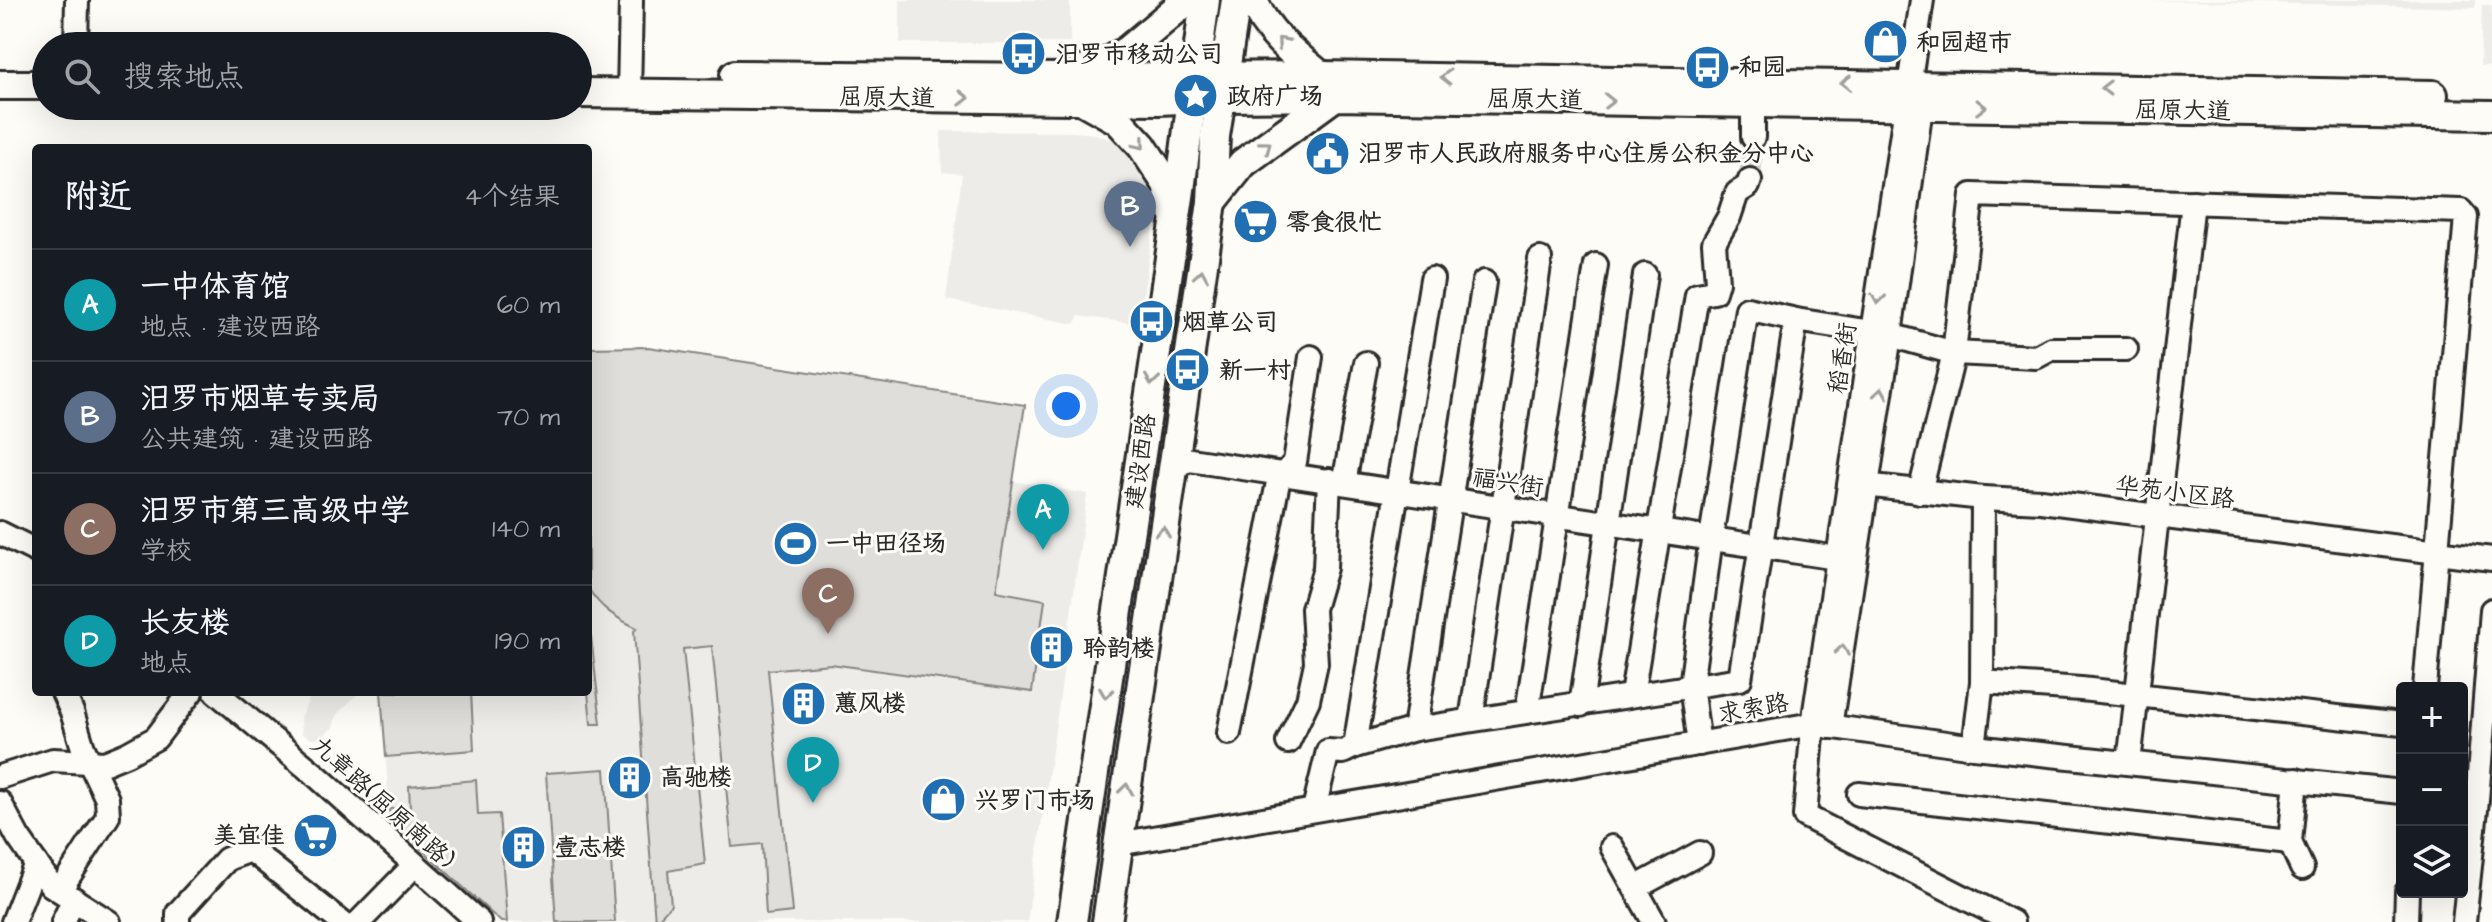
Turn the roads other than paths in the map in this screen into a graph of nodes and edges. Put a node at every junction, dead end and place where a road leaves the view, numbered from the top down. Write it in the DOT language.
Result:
graph roads {
  1 [pos="77,0"];
  2 [pos="631,0"];
  3 [pos="1187,0"];
  4 [pos="1205,0"];
  5 [pos="1236,0"];
  6 [pos="1253,0"];
  7 [pos="1922,0"];
  8 [pos="1935,0"];
  9 [pos="76,32"];
  10 [pos="0,66"];
  11 [pos="32,66"];
  12 [pos="592,76"];
  13 [pos="630,84"];
  14 [pos="0,85"];
  15 [pos="32,85"];
  16 [pos="1328,86"];
  17 [pos="1222,87"];
  18 [pos="1194,88"];
  19 [pos="1069,89"];
  20 [pos="592,91"];
  21 [pos="1915,95"];
  22 [pos="2492,96"];
  23 [pos="1753,103"];
  24 [pos="2492,115"];
  25 [pos="1753,137"];
  26 [pos="1750,180"];
  27 [pos="1212,202"];
  28 [pos="2193,202"];
  29 [pos="1175,220"];
  30 [pos="1540,259"];
  31 [pos="1596,265"];
  32 [pos="1645,275"];
  33 [pos="1432,279"];
  34 [pos="1484,282"];
  35 [pos="1796,320"];
  36 [pos="1882,333"];
  37 [pos="2126,349"];
  38 [pos="1954,353"];
  39 [pos="1311,357"];
  40 [pos="1366,363"];
  41 [pos="1172,466"];
  42 [pos="1283,474"];
  43 [pos="1337,482"];
  44 [pos="1858,484"];
  45 [pos="1397,491"];
  46 [pos="1920,492"];
  47 [pos="1983,498"];
  48 [pos="1451,499"];
  49 [pos="1503,507"];
  50 [pos="1556,515"];
  51 [pos="2157,516"];
  52 [pos="1608,523"];
  53 [pos="1659,531"];
  54 [pos="0,533"];
  55 [pos="1711,538"];
  56 [pos="0,544"];
  57 [pos="1760,546"];
  58 [pos="32,549"];
  59 [pos="2437,552"];
  60 [pos="1837,558"];
  61 [pos="2492,559"];
  62 [pos="32,561"];
  63 [pos="2492,610"];
  64 [pos="1982,682"];
  65 [pos="2426,682"];
  66 [pos="1691,686"];
  67 [pos="1632,695"];
  68 [pos="2135,695"];
  69 [pos="65,696"];
  70 [pos="188,696"];
  71 [pos="203,696"];
  72 [pos="221,696"];
  73 [pos="1581,705"];
  74 [pos="1527,712"];
  75 [pos="1471,720"];
  76 [pos="2396,723"];
  77 [pos="1821,726"];
  78 [pos="1415,729"];
  79 [pos="1229,733"];
  80 [pos="1288,742"];
  81 [pos="1699,744"];
  82 [pos="1355,746"];
  83 [pos="1974,747"];
  84 [pos="2129,763"];
  85 [pos="92,764"];
  86 [pos="0,777"];
  87 [pos="2296,780"];
  88 [pos="2396,791"];
  89 [pos="1859,794"];
  90 [pos="2483,797"];
  91 [pos="1314,809"];
  92 [pos="2,815"];
  93 [pos="2290,842"];
  94 [pos="1118,844"];
  95 [pos="1612,847"];
  96 [pos="1700,853"];
  97 [pos="36,863"];
  98 [pos="2302,868"];
  99 [pos="406,874"];
  100 [pos="1635,888"];
  101 [pos="67,895"];
  102 [pos="2407,898"];
  103 [pos="1649,920"];
  104 [pos="13,922"];
  105 [pos="63,922"];
  106 [pos="109,922"];
  107 [pos="178,922"];
  108 [pos="341,922"];
  109 [pos="359,922"];
  110 [pos="459,922"];
  111 [pos="479,922"];
  112 [pos="1072,922"];
  113 [pos="1107,922"];
  114 [pos="2012,922"];
  115 [pos="2406,922"];
  116 [pos="2464,922"];
  117 [pos="2477,922"];
  1 -- 9 [label="street"];
  2 -- 13 [label="street"];
  3 -- 19 [label="main road"];
  4 -- 18 [label="main road, 建设西路"];
  5 -- 17 [label="main road, 建设西路"];
  16 -- 6 [label="main road, one-way"];
  7 -- 21 [label="street, 稻香街"];
  8 -- 21 [label="street"];
  10 -- 11 [label="main road"];
  12 -- 13 [label="main road, 屈原大道"];
  13 -- 19 [label="main road, 屈原大道"];
  13 -- 20 [label="main road, 屈原大道"];
  14 -- 15 [label="main road"];
  16 -- 17 [label="main road, 屈原大道"];
  21 -- 16 [label="main road, 屈原大道, one-way"];
  16 -- 23 [label="main road, 屈原大道, one-way"];
  27 -- 16 [label="main road, one-way"];
  17 -- 18 [label="main road, 屈原大道"];
  17 -- 27 [label="main road, 建设西路"];
  18 -- 19 [label="main road, 屈原大道"];
  18 -- 29 [label="main road, 建设西路"];
  19 -- 29 [label="main road, one-way"];
  22 -- 21 [label="main road, 屈原大道, one-way"];
  21 -- 23 [label="main road, 屈原大道"];
  21 -- 24 [label="main road, 屈原大道, one-way"];
  21 -- 36 [label="street, 稻香街"];
  23 -- 25 [label="street"];
  26 -- 53 [label="street"];
  41 -- 27 [label="main road, 建设西路, one-way"];
  28 -- 38 [label="street"];
  28 -- 51 [label="street"];
  28 -- 59 [label="street"];
  29 -- 112 [label="main road, 建设西路, one-way"];
  30 -- 49 [label="street"];
  31 -- 50 [label="street"];
  32 -- 52 [label="street"];
  33 -- 45 [label="street"];
  34 -- 48 [label="street"];
  35 -- 36 [label="street"];
  35 -- 55 [label="street"];
  35 -- 57 [label="street"];
  36 -- 38 [label="street"];
  36 -- 44 [label="street, 稻香街"];
  37 -- 38 [label="street"];
  38 -- 46 [label="street"];
  39 -- 42 [label="street"];
  40 -- 43 [label="street"];
  41 -- 42 [label="street, 福兴街"];
  94 -- 41 [label="main road, 建设西路, one-way"];
  42 -- 43 [label="street, 福兴街"];
  42 -- 79 [label="street"];
  43 -- 45 [label="street, 福兴街"];
  43 -- 80 [label="street"];
  44 -- 46 [label="street, 华苑小区路"];
  44 -- 60 [label="street, 稻香街"];
  77 -- 44 [label="street, one-way"];
  45 -- 48 [label="street, 福兴街"];
  45 -- 82 [label="street"];
  46 -- 47 [label="street, 华苑小区路"];
  47 -- 51 [label="street, 华苑小区路"];
  47 -- 64 [label="street"];
  48 -- 49 [label="street, 福兴街"];
  48 -- 78 [label="street"];
  49 -- 50 [label="street, 福兴街"];
  49 -- 75 [label="street"];
  50 -- 52 [label="street, 福兴街"];
  50 -- 74 [label="street"];
  51 -- 59 [label="street, 华苑小区路"];
  51 -- 68 [label="street"];
  52 -- 53 [label="street, 福兴街"];
  52 -- 73 [label="street"];
  53 -- 55 [label="street, 福兴街"];
  53 -- 67 [label="street"];
  54 -- 58 [label="street"];
  55 -- 57 [label="street, 福兴街"];
  55 -- 66 [label="street"];
  56 -- 62 [label="street"];
  57 -- 60 [label="street, 福兴街"];
  57 -- 66 [label="street"];
  59 -- 61 [label="street, 华苑小区路"];
  59 -- 65 [label="street"];
  60 -- 77 [label="street, 稻香街"];
  63 -- 90 [label="street"];
  64 -- 68 [label="street"];
  64 -- 83 [label="street"];
  66 -- 67 [label="street"];
  66 -- 81 [label="street"];
  67 -- 73 [label="street"];
  68 -- 76 [label="street"];
  68 -- 84 [label="street"];
  69 -- 85 [label="street"];
  70 -- 85 [label="street"];
  71 -- 99 [label="street"];
  72 -- 111 [label="street, 九章路(屈原南路)"];
  73 -- 74 [label="street"];
  74 -- 75 [label="street"];
  75 -- 78 [label="street"];
  77 -- 81 [label="street, 求索路"];
  77 -- 83 [label="street, 求索路"];
  77 -- 114 [label="street"];
  78 -- 82 [label="street"];
  81 -- 91 [label="street, 求索路"];
  82 -- 91 [label="street"];
  83 -- 84 [label="street, 求索路"];
  84 -- 87 [label="street, 求索路"];
  85 -- 86 [label="street"];
  85 -- 101 [label="street"];
  87 -- 88 [label="street, 求索路"];
  87 -- 93 [label="street"];
  89 -- 93 [label="street"];
  90 -- 116 [label="street"];
  90 -- 117 [label="street"];
  91 -- 94 [label="street, 求索路"];
  92 -- 97 [label="street"];
  93 -- 98 [label="street"];
  94 -- 113 [label="main road, 建设西路"];
  95 -- 100 [label="street"];
  96 -- 100 [label="street"];
  97 -- 101 [label="street"];
  97 -- 104 [label="street"];
  99 -- 109 [label="street"];
  99 -- 110 [label="street"];
  100 -- 103 [label="street"];
  101 -- 105 [label="street"];
  101 -- 106 [label="street"];
  102 -- 115 [label="street"];
  107 -- 108 [label="street"];
}
